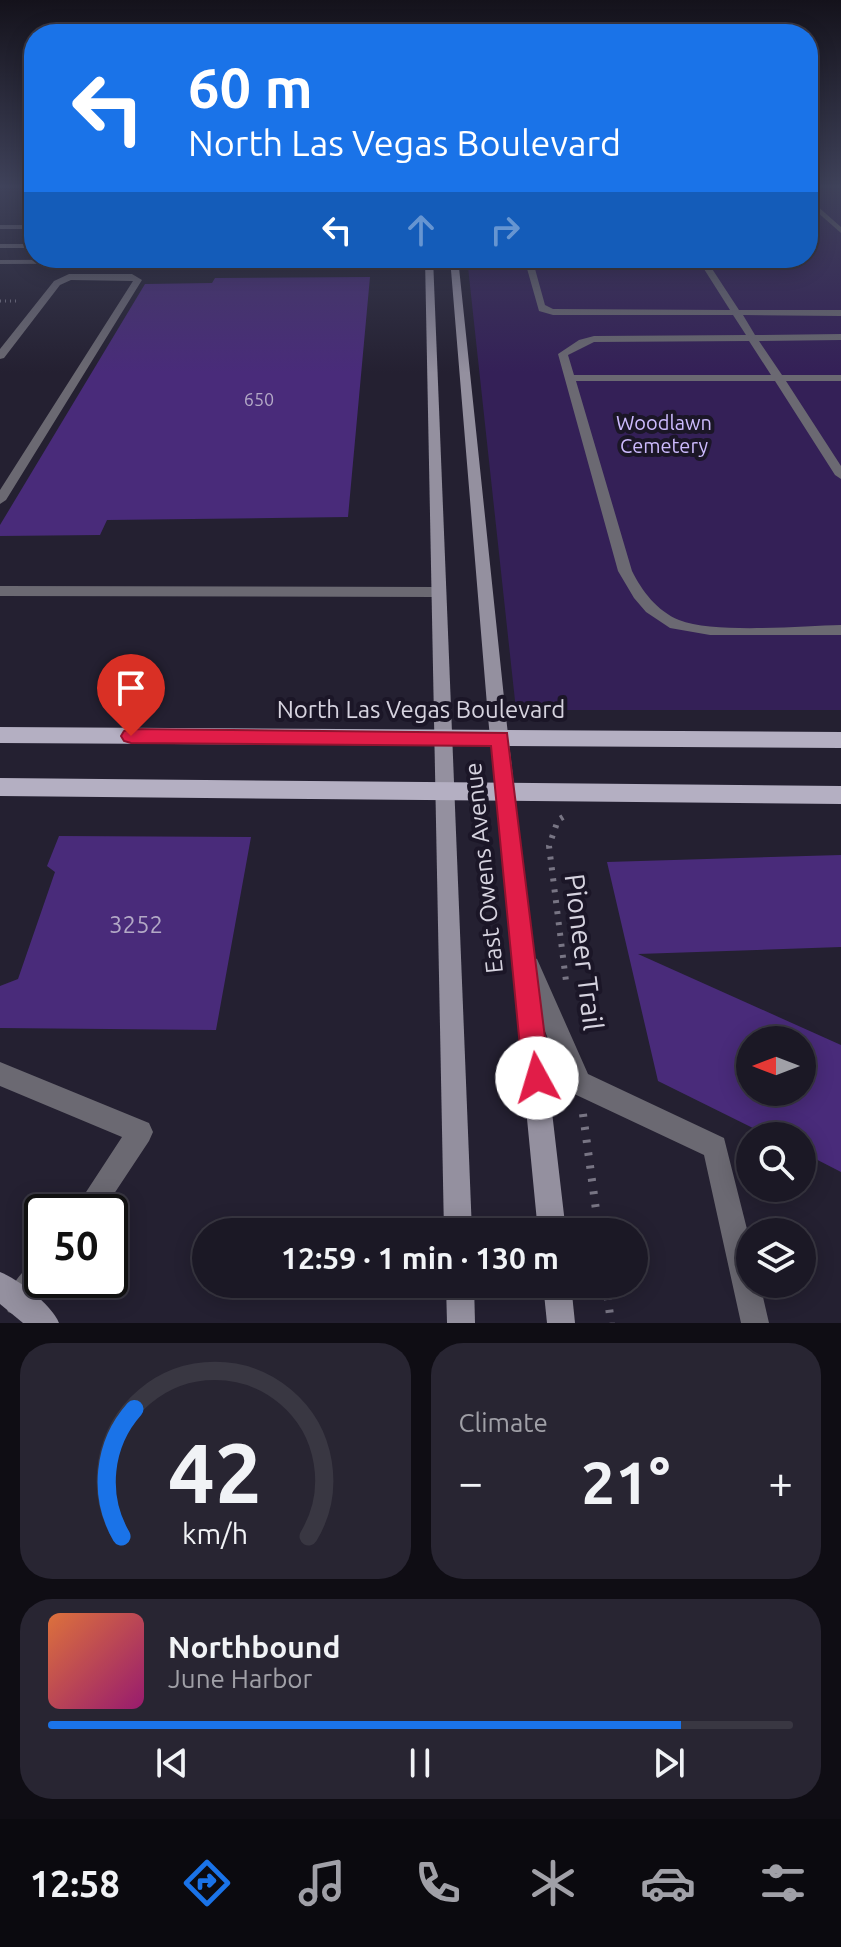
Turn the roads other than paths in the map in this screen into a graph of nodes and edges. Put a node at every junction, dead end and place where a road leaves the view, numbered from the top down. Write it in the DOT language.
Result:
graph roads {
  1 [pos="0,262"];
  2 [pos="24,262"];
  3 [pos="429,268"];
  4 [pos="455,268"];
  5 [pos="531,268"];
  6 [pos="708,268"];
  7 [pos="737,313"];
  8 [pos="841,313"];
  9 [pos="841,337"];
  10 [pos="752,338"];
  11 [pos="0,356"];
  12 [pos="569,378"];
  13 [pos="777,378"];
  14 [pos="841,378"];
  15 [pos="841,475"];
  16 [pos="0,500"];
  17 [pos="0,591"];
  18 [pos="437,592"];
  19 [pos="841,630"];
  20 [pos="0,735"];
  21 [pos="442,737"];
  22 [pos="500,739"];
  23 [pos="841,740"];
  24 [pos="1,791"];
  25 [pos="444,792"];
  26 [pos="506,793"];
  27 [pos="841,795"];
  28 [pos="524,955"];
  29 [pos="0,1074"];
  30 [pos="98,1194"];
  31 [pos="458,1218"];
  32 [pos="551,1218"];
  33 [pos="9,1294"];
  34 [pos="460,1298"];
  35 [pos="558,1298"];
  36 [pos="45,1323"];
  37 [pos="461,1323"];
  38 [pos="561,1323"];
  39 [pos="755,1323"];
  1 -- 2 [label="street"];
  3 -- 18 [label="main road, East Owens Avenue"];
  4 -- 22 [label="main road, East Owens Avenue"];
  5 -- 7 [label="street"];
  6 -- 7 [label="street"];
  7 -- 8 [label="street"];
  7 -- 10 [label="street"];
  9 -- 10 [label="street"];
  10 -- 12 [label="street"];
  10 -- 13 [label="street"];
  11 -- 16 [label="street"];
  12 -- 13 [label="street"];
  12 -- 19 [label="street"];
  13 -- 14 [label="street"];
  13 -- 15 [label="street"];
  17 -- 18 [label="street"];
  18 -- 21 [label="main road, East Owens Avenue"];
  20 -- 21 [label="main road, North Las Vegas Boulevard"];
  21 -- 22 [label="main road, North Las Vegas Boulevard"];
  21 -- 25 [label="main road, East Owens Avenue"];
  22 -- 23 [label="main road, North Las Vegas Boulevard"];
  22 -- 26 [label="main road, East Owens Avenue"];
  24 -- 25 [label="main road"];
  25 -- 26 [label="main road"];
  25 -- 31 [label="main road, East Owens Avenue"];
  26 -- 27 [label="main road"];
  26 -- 28 [label="main road, East Owens Avenue"];
  28 -- 32 [label="main road, East Owens Avenue"];
  28 -- 39 [label="street"];
  29 -- 30 [label="street"];
  33 -- 36 [label="main road"];
  34 -- 37 [label="main road"];
  35 -- 38 [label="main road"];
}
